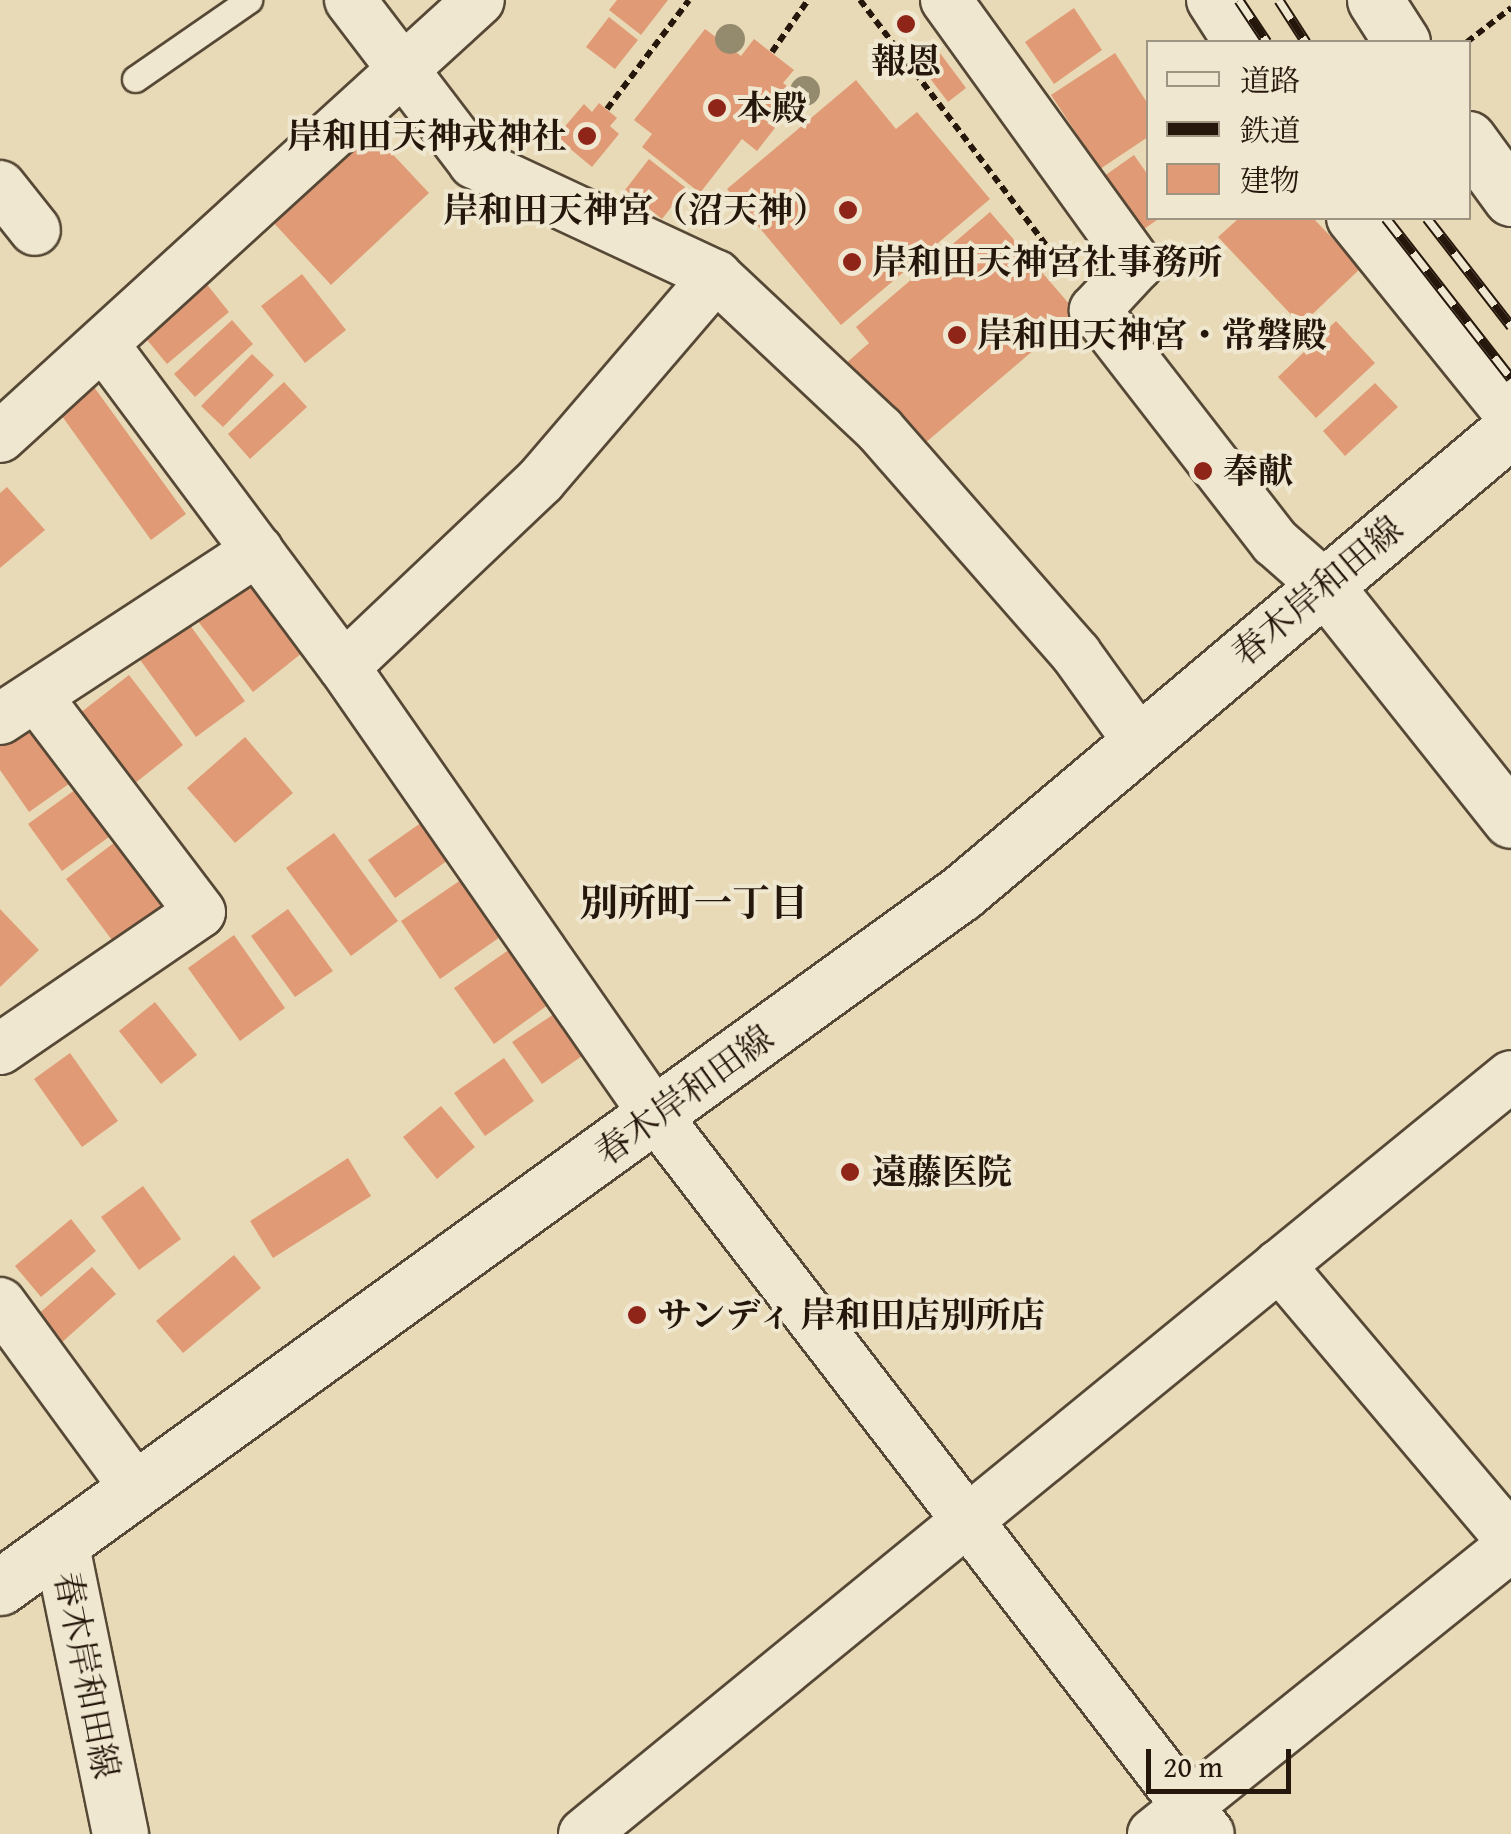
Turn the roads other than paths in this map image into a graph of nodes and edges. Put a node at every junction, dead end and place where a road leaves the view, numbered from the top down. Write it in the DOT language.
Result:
graph roads {
  1 [pos="249,0"];
  2 [pos="350,0"];
  3 [pos="479,0"];
  4 [pos="946,0"];
  5 [pos="1212,0"];
  6 [pos="1375,0"];
  7 [pos="1238,40"];
  8 [pos="1401,40"];
  9 [pos="401,73"];
  10 [pos="135,79"];
  11 [pos="1471,143"];
  12 [pos="0,186"];
  13 [pos="1511,198"];
  14 [pos="1354,220"];
  15 [pos="35,230"];
  16 [pos="716,276"];
  17 [pos="104,344"];
  18 [pos="1511,416"];
  19 [pos="1511,429"];
  20 [pos="0,437"];
  21 [pos="258,550"];
  22 [pos="1324,585"];
  23 [pos="344,666"];
  24 [pos="18,708"];
  25 [pos="1140,743"];
  26 [pos="1511,820"];
  27 [pos="0,1049"];
  28 [pos="1511,1076"];
  29 [pos="656,1116"];
  30 [pos="1279,1265"];
  31 [pos="0,1303"];
  32 [pos="138,1490"];
  33 [pos="966,1521"];
  34 [pos="1511,1543"];
  35 [pos="61,1546"];
  36 [pos="0,1587"];
  37 [pos="1183,1825"];
  38 [pos="120,1834"];
  39 [pos="584,1834"];
  1 -- 10 [label="lane"];
  2 -- 9 [label="street"];
  3 -- 9 [label="street"];
  4 -- 22 [label="street"];
  5 -- 7 [label="street"];
  6 -- 8 [label="main road"];
  9 -- 16 [label="street"];
  9 -- 17 [label="street"];
  11 -- 13 [label="main road"];
  12 -- 15 [label="street"];
  14 -- 18 [label="street"];
  16 -- 23 [label="street"];
  16 -- 25 [label="street"];
  17 -- 20 [label="street"];
  17 -- 21 [label="street"];
  19 -- 22 [label="main road, 春木岸和田線"];
  21 -- 23 [label="street"];
  21 -- 24 [label="street"];
  22 -- 25 [label="main road, 春木岸和田線"];
  22 -- 26 [label="main road"];
  23 -- 29 [label="street"];
  24 -- 27 [label="street"];
  25 -- 29 [label="main road, 春木岸和田線"];
  28 -- 30 [label="street"];
  29 -- 32 [label="main road, 春木岸和田線"];
  29 -- 33 [label="street"];
  30 -- 33 [label="street"];
  30 -- 34 [label="street"];
  31 -- 32 [label="street"];
  32 -- 35 [label="main road, 春木岸和田線"];
  33 -- 37 [label="street"];
  33 -- 39 [label="street"];
  34 -- 37 [label="street"];
  35 -- 36 [label="main road"];
  35 -- 38 [label="main road, 春木岸和田線"];
}
